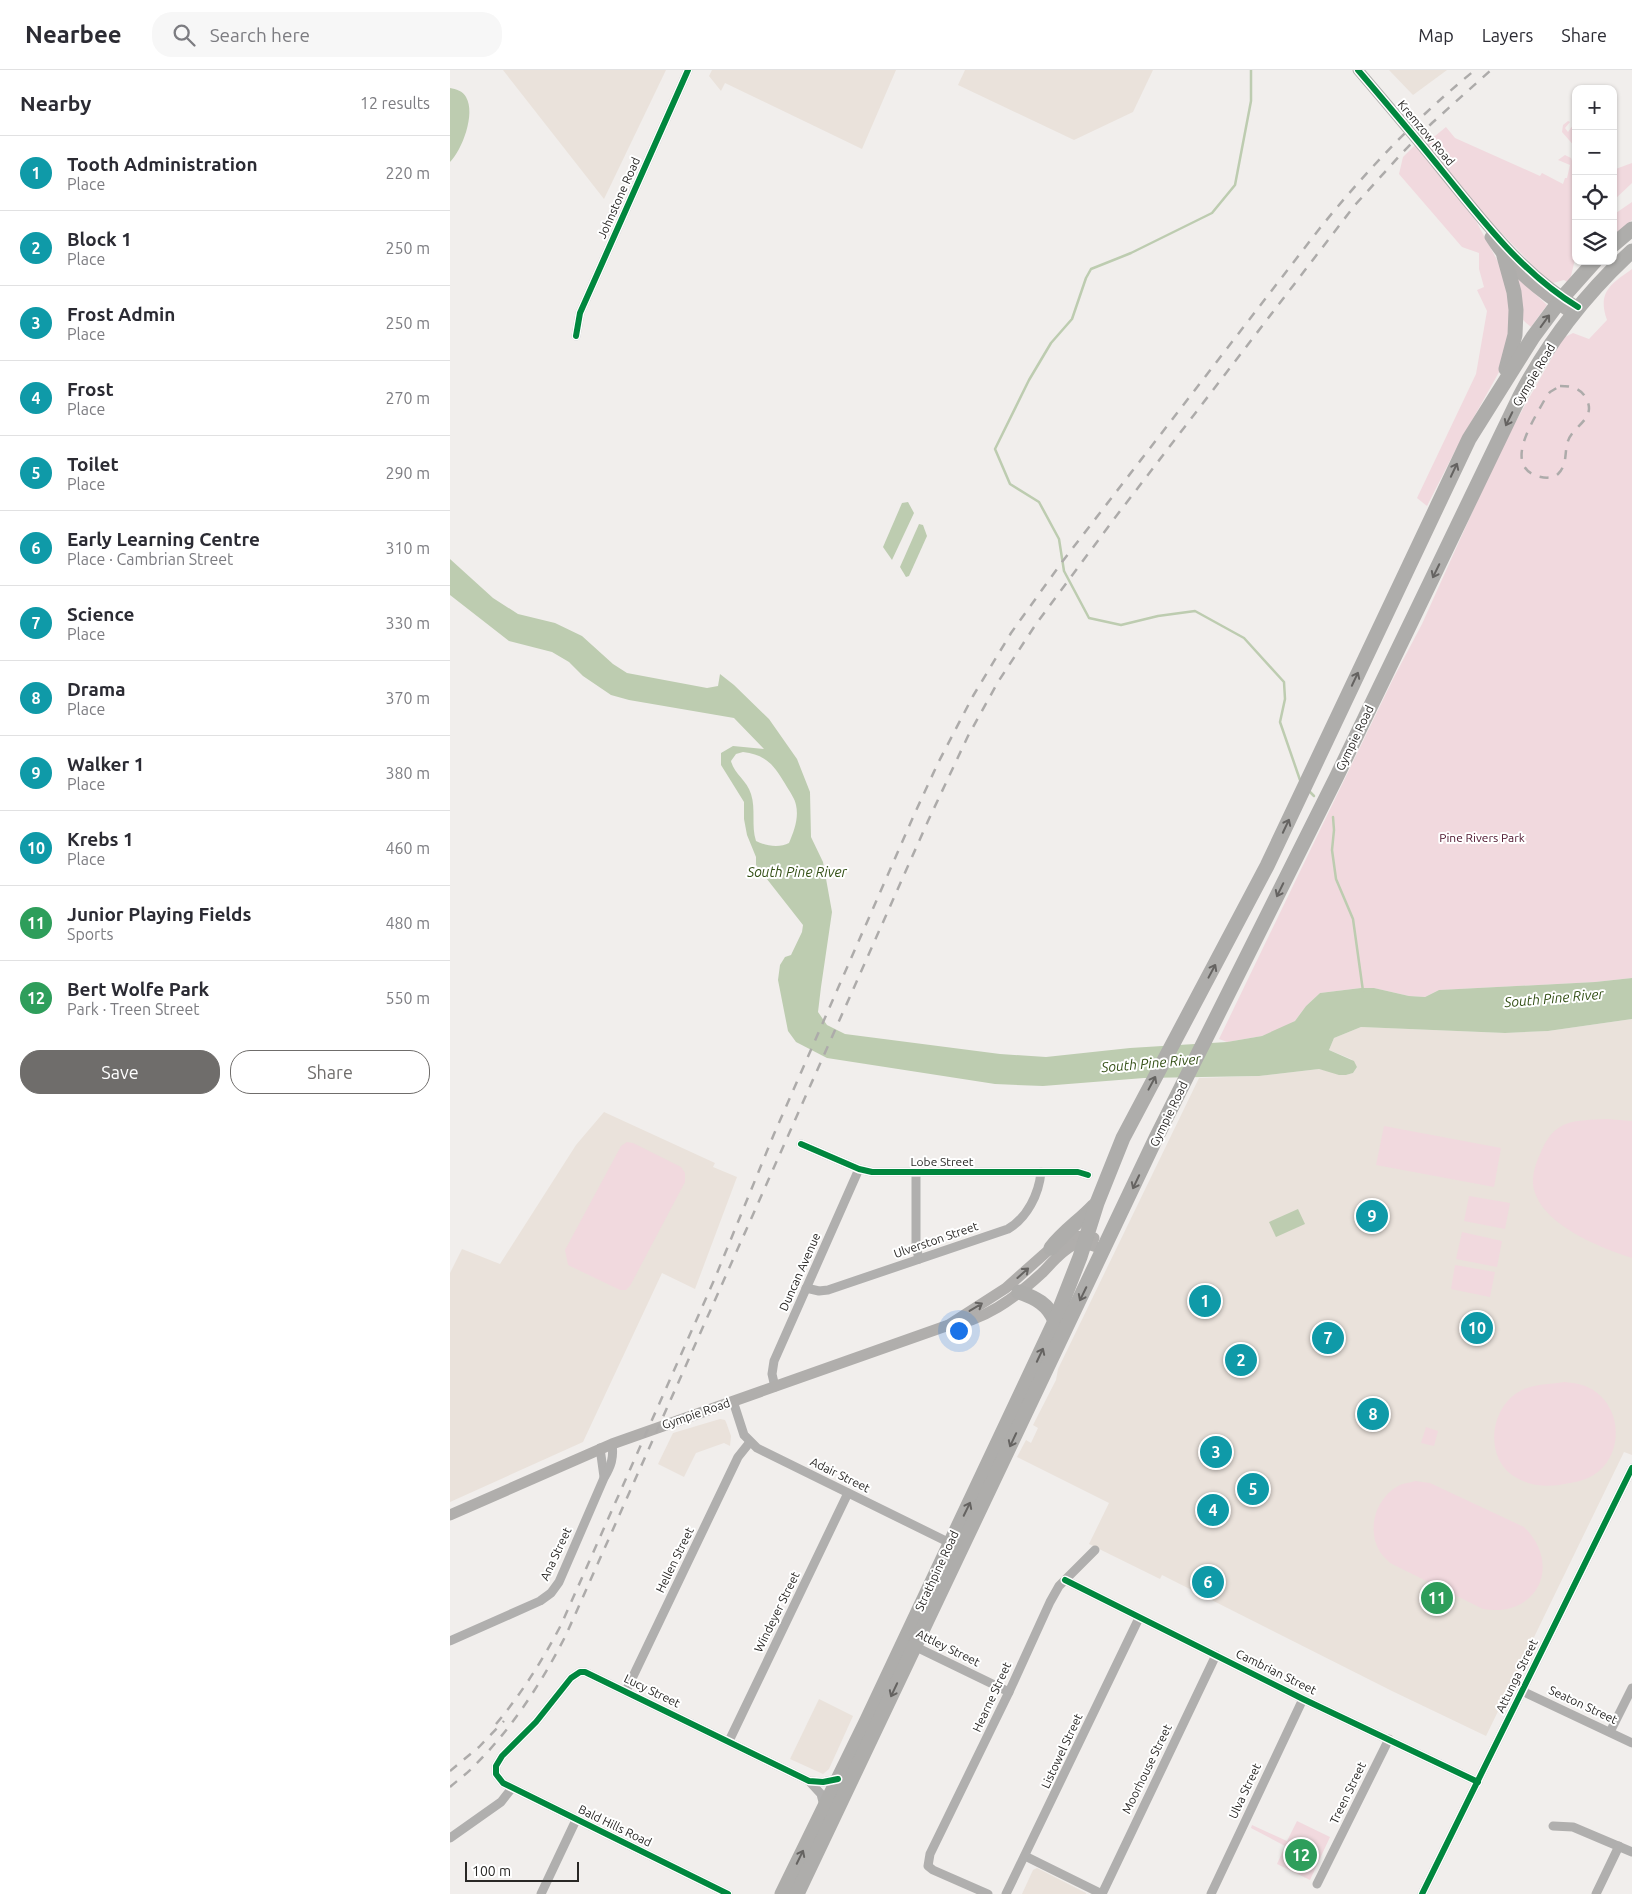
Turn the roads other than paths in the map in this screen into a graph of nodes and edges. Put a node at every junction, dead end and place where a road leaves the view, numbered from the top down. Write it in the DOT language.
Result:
graph roads {
  1 [pos="688,70"];
  2 [pos="1358,70"];
  3 [pos="1475,212"];
  4 [pos="1632,229"];
  5 [pos="1617,242"];
  6 [pos="1632,251"];
  7 [pos="1504,256"];
  8 [pos="1592,265"];
  9 [pos="1560,301"];
  10 [pos="1575,311"];
  11 [pos="576,336"];
  12 [pos="1502,386"];
  13 [pos="801,1144"];
  14 [pos="859,1169"];
  15 [pos="1041,1172"];
  16 [pos="916,1173"];
  17 [pos="1088,1175"];
  18 [pos="1097,1203"];
  19 [pos="1086,1240"];
  20 [pos="1106,1247"];
  21 [pos="1051,1248"];
  22 [pos="919,1259"];
  23 [pos="806,1288"];
  24 [pos="1019,1292"];
  25 [pos="1055,1321"];
  26 [pos="946,1326"];
  27 [pos="775,1387"];
  28 [pos="733,1401"];
  29 [pos="750,1442"];
  30 [pos="612,1444"];
  31 [pos="600,1448"];
  32 [pos="1632,1468"];
  33 [pos="604,1478"];
  34 [pos="848,1493"];
  35 [pos="450,1515"];
  36 [pos="956,1546"];
  37 [pos="1095,1550"];
  38 [pos="1065,1580"];
  39 [pos="1139,1618"];
  40 [pos="450,1641"];
  41 [pos="909,1644"];
  42 [pos="1216,1655"];
  43 [pos="1632,1688"];
  44 [pos="626,1691"];
  45 [pos="1522,1691"];
  46 [pos="1009,1692"];
  47 [pos="1303,1698"];
  48 [pos="1610,1732"];
  49 [pos="1389,1739"];
  50 [pos="729,1741"];
  51 [pos="1632,1743"];
  52 [pos="496,1774"];
  53 [pos="838,1779"];
  54 [pos="809,1781"];
  55 [pos="1478,1782"];
  56 [pos="512,1788"];
  57 [pos="825,1807"];
  58 [pos="576,1820"];
  59 [pos="1553,1826"];
  60 [pos="450,1838"];
  61 [pos="1619,1846"];
  62 [pos="1632,1852"];
  63 [pos="1025,1856"];
  64 [pos="1317,1884"];
  65 [pos="541,1894"];
  66 [pos="728,1894"];
  67 [pos="782,1894"];
  68 [pos="797,1894"];
  69 [pos="988,1894"];
  70 [pos="1006,1894"];
  71 [pos="1102,1894"];
  72 [pos="1211,1894"];
  73 [pos="1422,1894"];
  74 [pos="1596,1894"];
  1 -- 11 [label="street, Johnstone Road"];
  2 -- 3 [label="main road, Kremzow Road"];
  3 -- 7 [label="main road, Kremzow Road"];
  3 -- 9 [label="main road, Kremzow Road"];
  4 -- 5 [label="highway"];
  6 -- 10 [label="highway, Gympie Road"];
  7 -- 9 [label="main road, Kremzow Road"];
  7 -- 12 [label="highway"];
  8 -- 9 [label="highway, Gympie Road"];
  9 -- 10 [label="main road, Kremzow Road"];
  12 -- 9 [label="highway, Gympie Road, one-way"];
  10 -- 20 [label="highway, Gympie Road, one-way"];
  18 -- 12 [label="highway, Gympie Road, one-way"];
  13 -- 14 [label="street, Lobe Street"];
  14 -- 16 [label="street, Lobe Street"];
  14 -- 23 [label="street, Duncan Avenue"];
  15 -- 16 [label="street, Lobe Street"];
  15 -- 17 [label="street, Lobe Street"];
  15 -- 22 [label="street, Ulverston Street"];
  16 -- 22 [label="street"];
  18 -- 19 [label="highway, Gympie Road"];
  18 -- 21 [label="highway"];
  19 -- 20 [label="main road"];
  19 -- 21 [label="main road, Gympie Road"];
  19 -- 24 [label="main road, Gympie Road"];
  19 -- 25 [label="highway, Strathpine Road"];
  20 -- 36 [label="highway, Strathpine Road, one-way"];
  26 -- 21 [label="main road, Gympie Road, one-way"];
  22 -- 23 [label="street, Ulverston Street"];
  23 -- 27 [label="street, Duncan Avenue"];
  24 -- 25 [label="highway"];
  24 -- 26 [label="main road, Gympie Road"];
  36 -- 25 [label="highway, Strathpine Road, one-way"];
  26 -- 27 [label="main road, Gympie Road"];
  27 -- 28 [label="main road, Gympie Road"];
  28 -- 29 [label="street"];
  28 -- 30 [label="main road, Gympie Road"];
  29 -- 34 [label="street, Adair Street"];
  29 -- 44 [label="street, Hellen Street"];
  30 -- 31 [label="main road, Gympie Road"];
  30 -- 33 [label="street, Ana Street"];
  31 -- 33 [label="street"];
  31 -- 35 [label="main road, Gympie Road"];
  32 -- 45 [label="street, Attunga Street"];
  33 -- 40 [label="street, Ana Street"];
  34 -- 36 [label="street, Adair Street"];
  34 -- 50 [label="street, Windeyer Street"];
  36 -- 41 [label="highway, Strathpine Road"];
  37 -- 38 [label="street, Hearne Street"];
  38 -- 39 [label="street, Cambrian Street"];
  38 -- 46 [label="street, Hearne Street"];
  39 -- 42 [label="street, Cambrian Street"];
  39 -- 63 [label="street, Listowel Street"];
  41 -- 46 [label="street, Attley Street"];
  41 -- 53 [label="highway, Strathpine Road"];
  41 -- 68 [label="highway, Strathpine Road, one-way"];
  42 -- 47 [label="street, Cambrian Street"];
  42 -- 71 [label="street, Moorhouse Street"];
  43 -- 48 [label="street"];
  44 -- 50 [label="street, Lucy Street"];
  44 -- 52 [label="street, Lucy Street"];
  45 -- 48 [label="street, Seaton Street"];
  45 -- 55 [label="street, Attunga Street"];
  46 -- 69 [label="street, Hearne Street"];
  47 -- 49 [label="street, Cambrian Street"];
  47 -- 72 [label="street, Ulva Street"];
  48 -- 51 [label="street, Seaton Street"];
  49 -- 55 [label="street, Cambrian Street"];
  49 -- 64 [label="street, Treen Street"];
  50 -- 54 [label="street, Lucy Street"];
  52 -- 56 [label="street, Bald Hills Road"];
  53 -- 54 [label="street, Lucy Street"];
  53 -- 57 [label="highway, Strathpine Road"];
  54 -- 57 [label="street, Lucy Street"];
  55 -- 73 [label="street, Attunga Street"];
  56 -- 58 [label="street, Bald Hills Road"];
  56 -- 60 [label="street"];
  67 -- 57 [label="highway, Strathpine Road, one-way"];
  58 -- 65 [label="street"];
  58 -- 66 [label="street, Bald Hills Road"];
  59 -- 61 [label="street"];
  61 -- 62 [label="street"];
  61 -- 74 [label="street"];
  63 -- 70 [label="street, Listowel Street"];
  63 -- 71 [label="street"];
}
